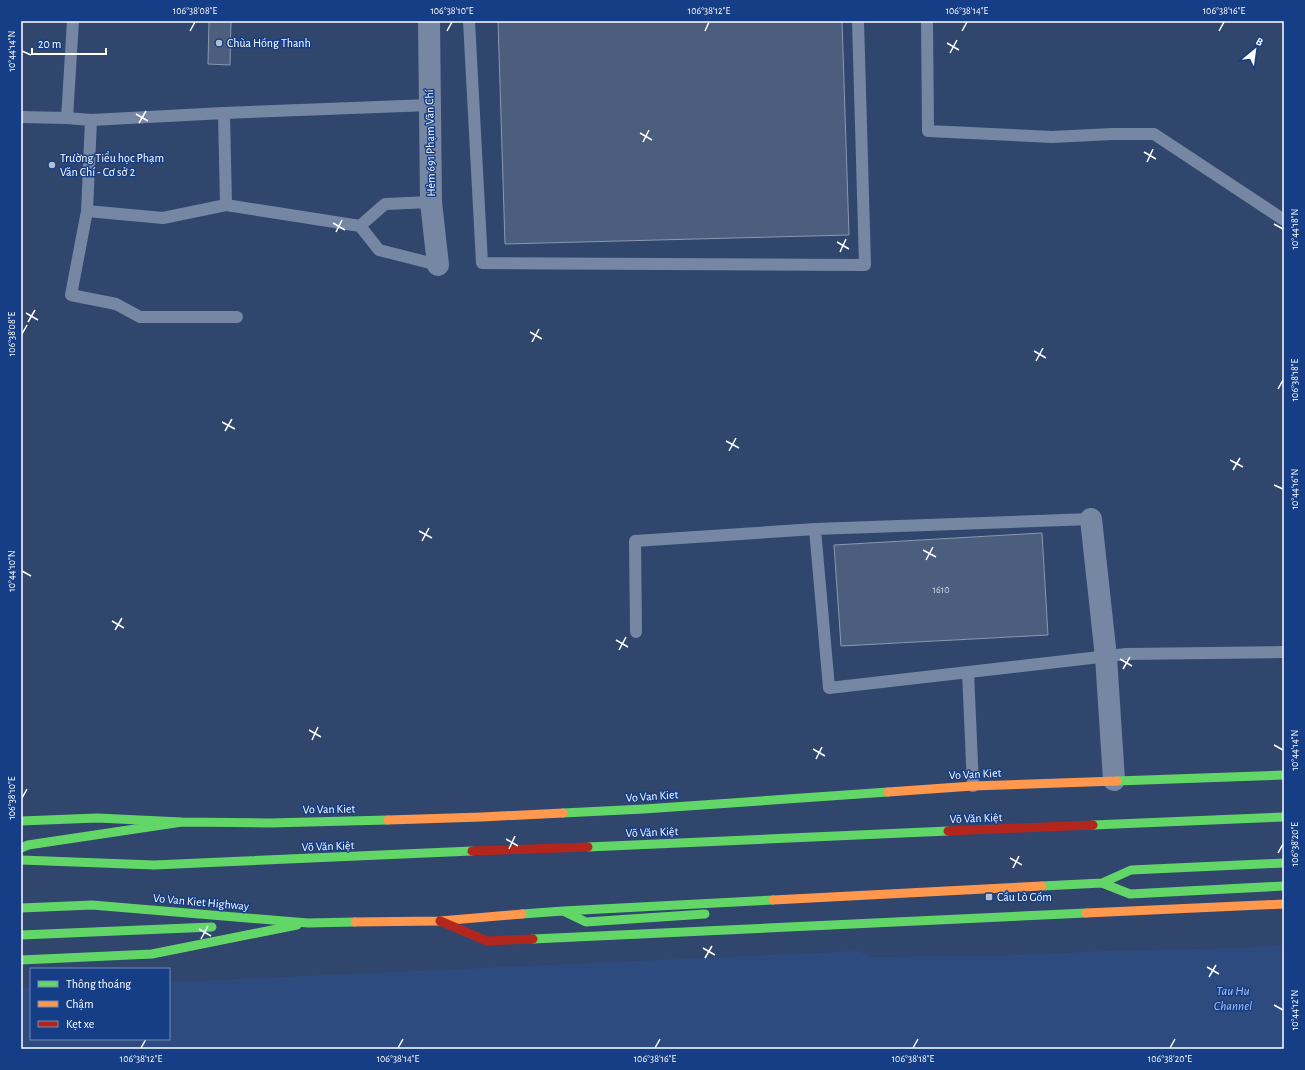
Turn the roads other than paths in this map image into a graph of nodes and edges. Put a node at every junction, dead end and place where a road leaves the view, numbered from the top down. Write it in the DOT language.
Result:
graph roads {
  1 [pos="73,21"];
  2 [pos="429,21"];
  3 [pos="469,21"];
  4 [pos="858,21"];
  5 [pos="927,21"];
  6 [pos="430,104"];
  7 [pos="224,113"];
  8 [pos="21,117"];
  9 [pos="67,118"];
  10 [pos="91,120"];
  11 [pos="431,202"];
  12 [pos="226,204"];
  13 [pos="87,211"];
  14 [pos="1284,220"];
  15 [pos="360,226"];
  16 [pos="438,265"];
  17 [pos="237,317"];
  18 [pos="1091,518"];
  19 [pos="815,528"];
  20 [pos="636,632"];
  21 [pos="1284,652"];
  22 [pos="1106,657"];
  23 [pos="968,672"];
  24 [pos="1284,775"];
  25 [pos="1114,780"];
  26 [pos="973,786"];
  27 [pos="1284,817"];
  28 [pos="21,821"];
  29 [pos="182,822"];
  30 [pos="21,848"];
  31 [pos="21,860"];
  32 [pos="1284,863"];
  33 [pos="1102,883"];
  34 [pos="1284,886"];
  35 [pos="785,899"];
  36 [pos="1284,904"];
  37 [pos="21,908"];
  38 [pos="768,910"];
  39 [pos="563,911"];
  40 [pos="712,914"];
  41 [pos="440,920"];
  42 [pos="308,923"];
  43 [pos="21,935"];
  44 [pos="21,960"];
  1 -- 9 [label="lane"];
  2 -- 6 [label="street, Hẻm 691 Phạm Văn Chí"];
  3 -- 4 [label="lane"];
  5 -- 14 [label="lane"];
  6 -- 7 [label="lane"];
  6 -- 11 [label="street, Hẻm 691 Phạm Văn Chí"];
  7 -- 10 [label="lane"];
  7 -- 12 [label="lane"];
  8 -- 9 [label="lane"];
  9 -- 10 [label="lane"];
  10 -- 13 [label="lane"];
  11 -- 15 [label="lane"];
  11 -- 16 [label="street, Hẻm 691 Phạm Văn Chí"];
  12 -- 13 [label="lane"];
  12 -- 15 [label="lane"];
  13 -- 17 [label="lane"];
  15 -- 16 [label="lane"];
  18 -- 19 [label="lane"];
  18 -- 22 [label="street"];
  19 -- 20 [label="lane"];
  19 -- 23 [label="lane"];
  21 -- 22 [label="lane"];
  22 -- 23 [label="lane"];
  22 -- 25 [label="street"];
  23 -- 26 [label="lane"];
  24 -- 25 [label="main road, Vo Van Kiet"];
  25 -- 26 [label="main road, Vo Van Kiet"];
  26 -- 29 [label="main road, Vo Van Kiet"];
  27 -- 31 [label="main road, Võ Văn Kiệt"];
  28 -- 29 [label="main road, Vo Van Kiet"];
  29 -- 30 [label="main road"];
  32 -- 33 [label="main road"];
  33 -- 34 [label="main road"];
  33 -- 35 [label="main road"];
  35 -- 38 [label="main road"];
  35 -- 39 [label="main road"];
  36 -- 41 [label="main road"];
  37 -- 42 [label="main road, Vo Van Kiet Highway"];
  39 -- 40 [label="main road"];
  39 -- 41 [label="main road"];
  41 -- 42 [label="main road"];
  42 -- 43 [label="main road"];
  42 -- 44 [label="main road"];
}
